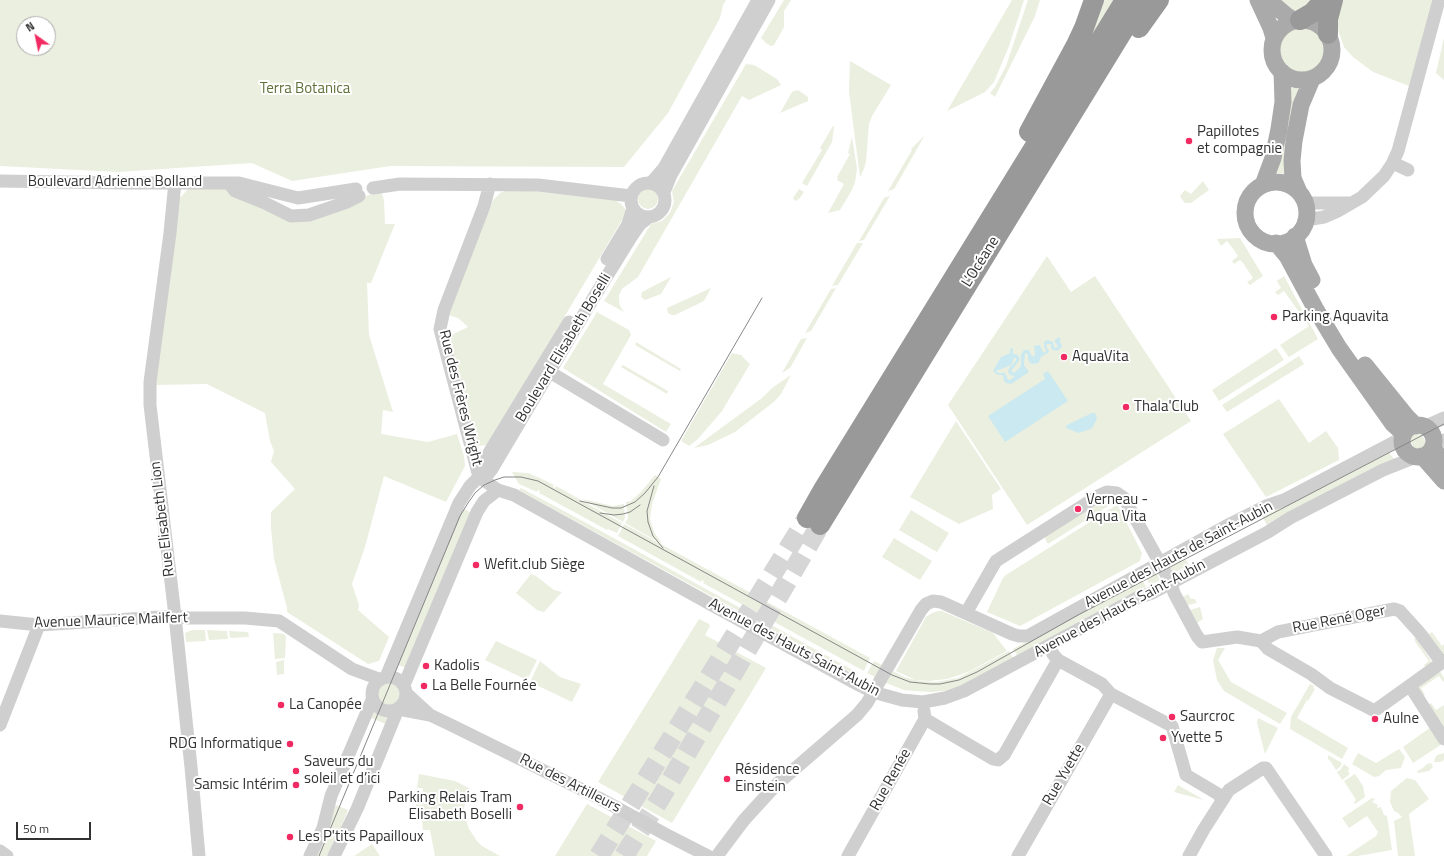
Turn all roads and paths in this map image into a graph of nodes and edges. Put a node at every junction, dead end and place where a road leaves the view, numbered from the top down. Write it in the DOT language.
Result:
graph roads {
  1 [pos="758,0"];
  2 [pos="769,0"];
  3 [pos="1094,0"];
  4 [pos="1125,0"];
  5 [pos="1142,0"];
  6 [pos="1159,0"];
  7 [pos="1258,0"];
  8 [pos="1268,0"];
  9 [pos="1324,0"];
  10 [pos="1332,0"];
  11 [pos="1438,0"];
  12 [pos="1297,20"];
  13 [pos="1328,34"];
  14 [pos="1274,38"];
  15 [pos="1282,72"];
  16 [pos="1312,79"];
  17 [pos="1080,102"];
  18 [pos="1393,163"];
  19 [pos="1408,170"];
  20 [pos="0,181"];
  21 [pos="175,182"];
  22 [pos="229,183"];
  23 [pos="651,183"];
  24 [pos="490,184"];
  25 [pos="1263,185"];
  26 [pos="373,188"];
  27 [pos="664,192"];
  28 [pos="1302,197"];
  29 [pos="632,202"];
  30 [pos="1352,203"];
  31 [pos="649,217"];
  32 [pos="1306,220"];
  33 [pos="1295,236"];
  34 [pos="1276,243"];
  35 [pos="960,268"];
  36 [pos="546,369"];
  37 [pos="1444,418"];
  38 [pos="1411,431"];
  39 [pos="663,440"];
  40 [pos="1429,449"];
  41 [pos="1444,461"];
  42 [pos="480,477"];
  43 [pos="1444,481"];
  44 [pos="498,490"];
  45 [pos="1268,532"];
  46 [pos="1159,563"];
  47 [pos="1171,583"];
  48 [pos="966,613"];
  49 [pos="175,616"];
  50 [pos="0,621"];
  51 [pos="39,625"];
  52 [pos="1019,636"];
  53 [pos="1260,642"];
  54 [pos="1049,646"];
  55 [pos="1058,660"];
  56 [pos="1443,662"];
  57 [pos="352,669"];
  58 [pos="382,678"];
  59 [pos="1410,686"];
  60 [pos="405,689"];
  61 [pos="873,692"];
  62 [pos="1111,694"];
  63 [pos="371,696"];
  64 [pos="923,702"];
  65 [pos="398,709"];
  66 [pos="430,715"];
  67 [pos="924,719"];
  68 [pos="0,725"];
  69 [pos="1444,739"];
  70 [pos="1222,800"];
  71 [pos="0,851"];
  72 [pos="7,856"];
  73 [pos="199,856"];
  74 [pos="310,856"];
  75 [pos="334,856"];
  76 [pos="708,856"];
  77 [pos="717,856"];
  78 [pos="848,856"];
  79 [pos="1018,856"];
  80 [pos="1189,856"];
  81 [pos="1326,856"];
  1 -- 23 [label="street"];
  2 -- 27 [label="street"];
  3 -- 35 [label="highway"];
  4 -- 35 [label="highway, L’Océane"];
  5 -- 17 [label="highway, L’Océane"];
  6 -- 17 [label="highway"];
  7 -- 14 [label="main road"];
  8 -- 12 [label="main road"];
  9 -- 12 [label="highway"];
  10 -- 13 [label="highway"];
  11 -- 18 [label="street"];
  12 -- 13 [label="main road"];
  12 -- 14 [label="main road"];
  13 -- 16 [label="main road"];
  14 -- 15 [label="main road"];
  15 -- 16 [label="main road"];
  15 -- 25 [label="main road"];
  16 -- 28 [label="main road"];
  17 -- 35 [label="highway, L’Océane"];
  18 -- 19 [label="street"];
  18 -- 30 [label="street"];
  20 -- 21 [label="street, Boulevard Adrienne Bolland"];
  21 -- 22 [label="street, Boulevard Adrienne Bolland"];
  21 -- 49 [label="street, Rue Elisabeth Lion"];
  22 -- 22 [label="street, Boulevard Adrienne Bolland"];
  23 -- 27 [label="street"];
  23 -- 29 [label="street"];
  24 -- 26 [label="street"];
  24 -- 29 [label="street"];
  24 -- 42 [label="street, Rue des Frères Wright"];
  25 -- 28 [label="main road"];
  25 -- 34 [label="main road"];
  27 -- 31 [label="street"];
  28 -- 30 [label="street"];
  28 -- 32 [label="main road"];
  29 -- 31 [label="street"];
  29 -- 36 [label="street, Boulevard Elisabeth Boselli"];
  30 -- 32 [label="street"];
  31 -- 36 [label="street, Boulevard Elisabeth Boselli"];
  32 -- 33 [label="main road"];
  33 -- 34 [label="main road"];
  33 -- 38 [label="main road"];
  34 -- 38 [label="main road"];
  36 -- 39 [label="street"];
  36 -- 42 [label="street, Boulevard Elisabeth Boselli"];
  37 -- 38 [label="street, Avenue des Hauts de Saint-Aubin"];
  38 -- 40 [label="main road"];
  38 -- 40 [label="main road"];
  38 -- 46 [label="street, Avenue des Hauts de Saint-Aubin"];
  40 -- 41 [label="main road"];
  40 -- 43 [label="main road"];
  40 -- 45 [label="street, Avenue des Hauts de Saint-Aubin"];
  42 -- 44 [label="street, Avenue des Hauts Saint-Aubin"];
  42 -- 58 [label="street, Boulevard Elisabeth Boselli"];
  44 -- 60 [label="street"];
  44 -- 61 [label="street, Avenue des Hauts Saint-Aubin"];
  45 -- 47 [label="street, Avenue des Hauts Saint-Aubin"];
  46 -- 47 [label="street"];
  46 -- 48 [label="street"];
  46 -- 52 [label="street, Avenue des Hauts de Saint-Aubin"];
  47 -- 53 [label="street, Rue René Oger"];
  47 -- 54 [label="street, Avenue des Hauts Saint-Aubin"];
  48 -- 52 [label="street, Avenue des Hauts Saint-Aubin"];
  48 -- 61 [label="street, Avenue des Hauts Saint-Aubin"];
  49 -- 51 [label="street, Avenue Maurice Mailfert"];
  49 -- 57 [label="street, Avenue Maurice Mailfert"];
  49 -- 73 [label="street, Rue Elisabeth Lion"];
  50 -- 51 [label="street, Avenue Maurice Mailfert"];
  51 -- 68 [label="street"];
  53 -- 56 [label="street, Rue René Oger"];
  53 -- 59 [label="street, Rue René Oger"];
  54 -- 55 [label="street"];
  54 -- 64 [label="street, Avenue des Hauts Saint-Aubin"];
  55 -- 62 [label="street"];
  55 -- 67 [label="street"];
  56 -- 59 [label="street, Rue René Oger"];
  57 -- 58 [label="street, Avenue Maurice Mailfert"];
  57 -- 63 [label="street, Avenue Maurice Mailfert"];
  58 -- 60 [label="street"];
  58 -- 63 [label="street"];
  59 -- 69 [label="street"];
  60 -- 65 [label="street"];
  60 -- 66 [label="street, Rue des Artilleurs"];
  61 -- 64 [label="street, Avenue des Hauts Saint-Aubin"];
  61 -- 77 [label="street"];
  62 -- 70 [label="street"];
  62 -- 79 [label="street, Rue Yvette"];
  63 -- 65 [label="street"];
  63 -- 74 [label="street"];
  64 -- 67 [label="street"];
  65 -- 66 [label="street, Rue des Artilleurs"];
  65 -- 75 [label="street"];
  66 -- 76 [label="street, Rue des Artilleurs"];
  67 -- 78 [label="street, Rue Renée"];
  70 -- 80 [label="street"];
  70 -- 81 [label="street"];
  71 -- 72 [label="street"];
}
